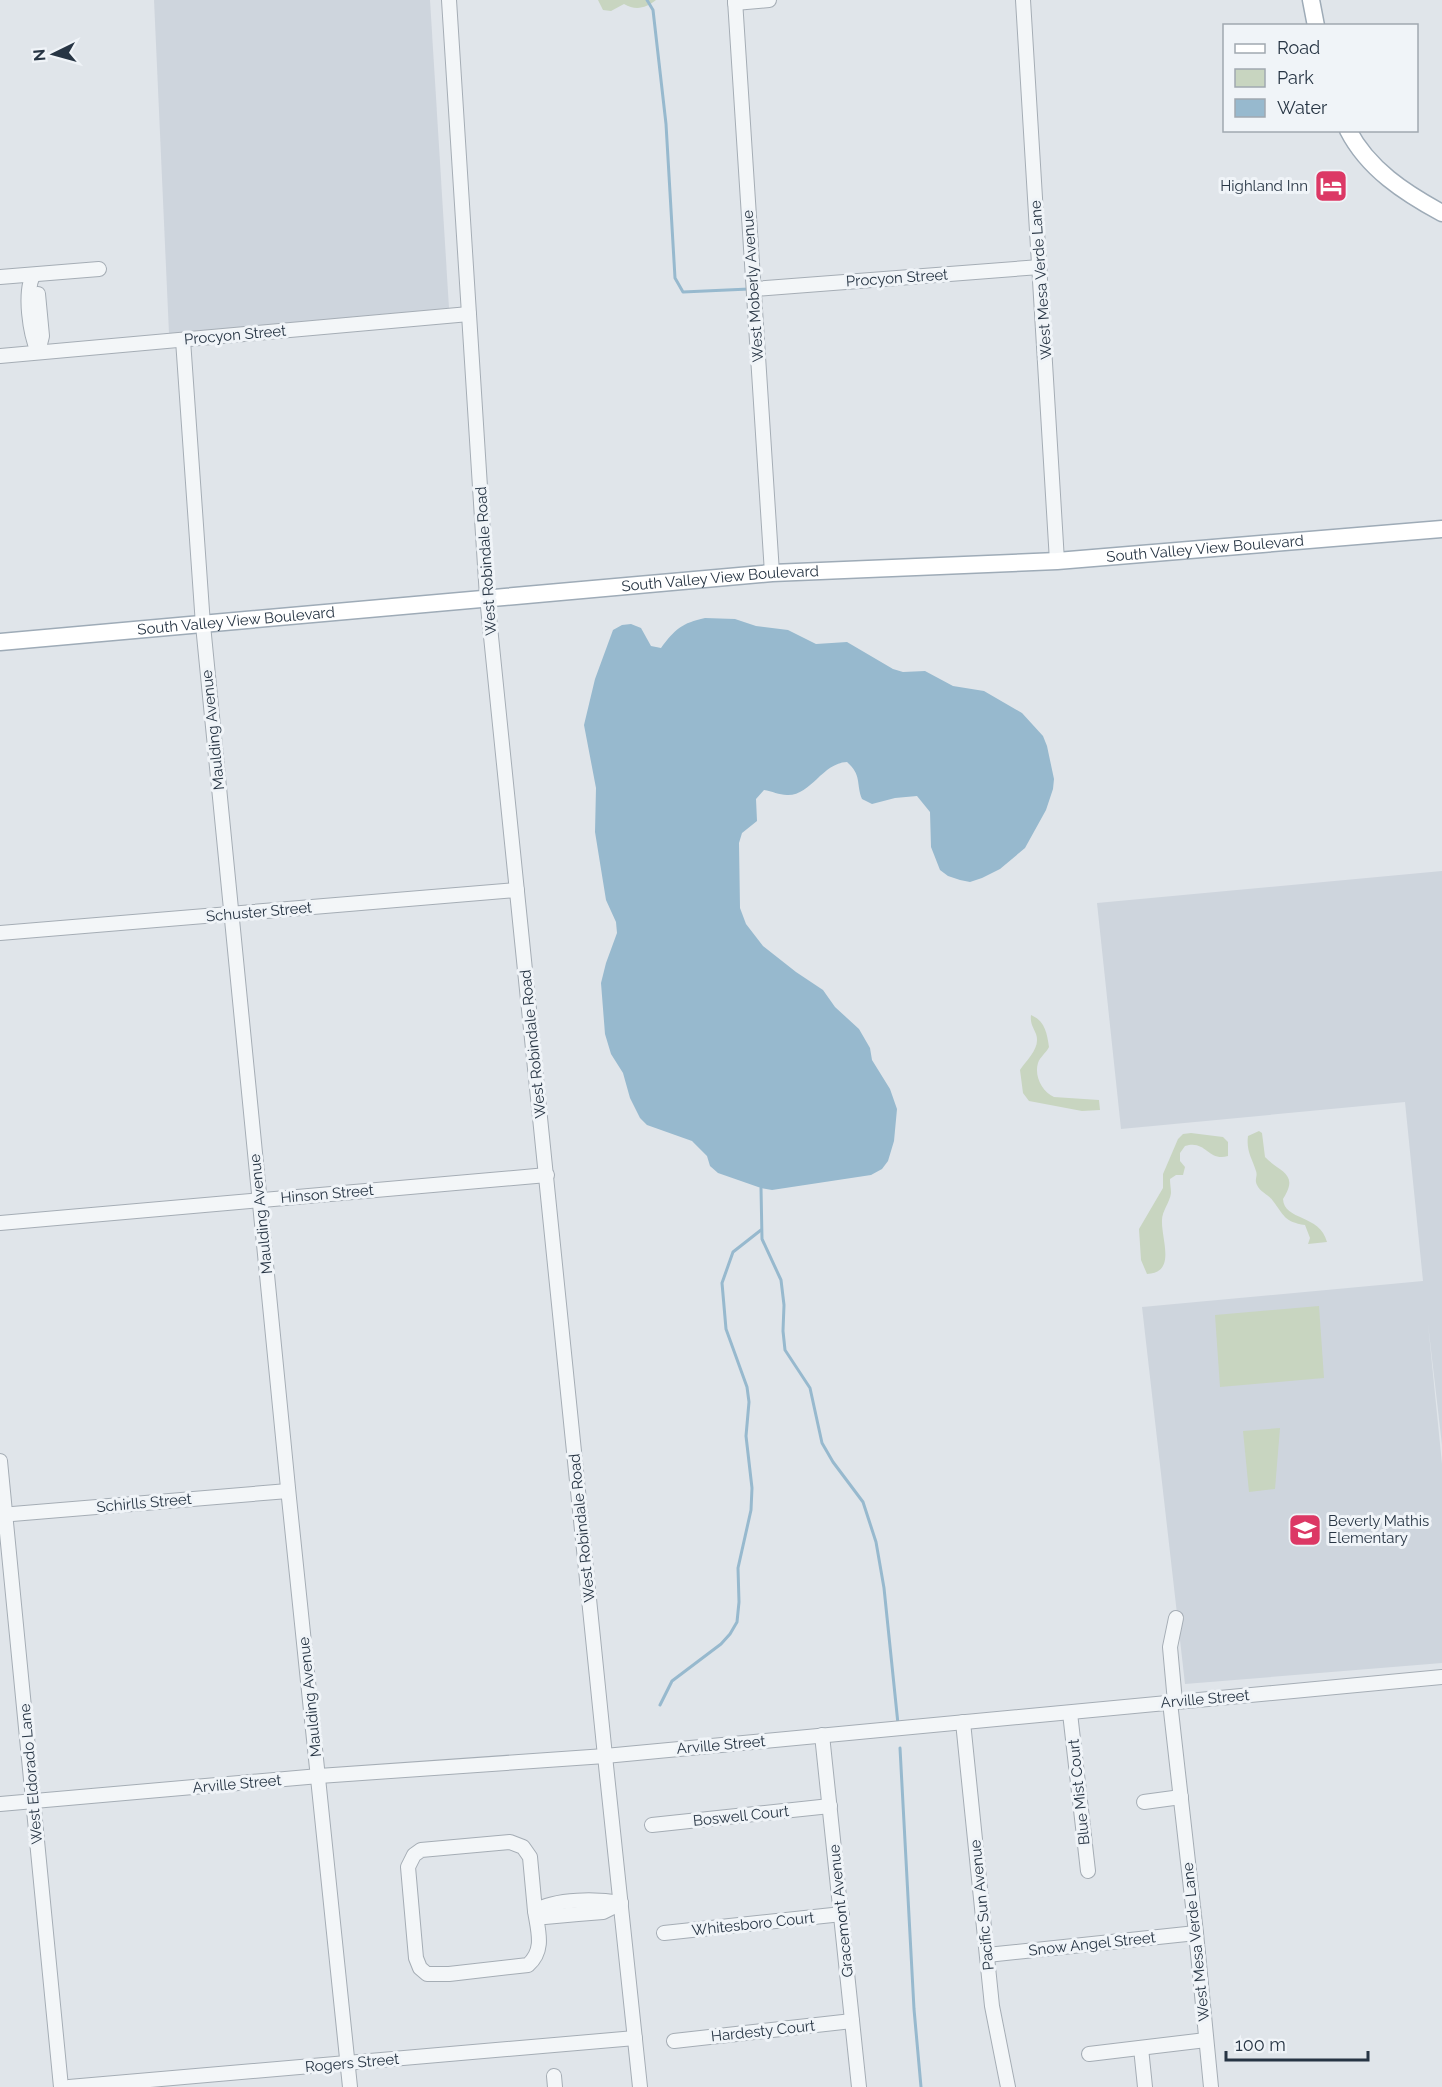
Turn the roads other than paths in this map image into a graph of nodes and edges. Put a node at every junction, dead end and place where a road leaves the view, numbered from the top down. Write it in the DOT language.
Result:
graph roads {
  1 [pos="449,0"];
  2 [pos="769,0"];
  3 [pos="1023,0"];
  4 [pos="1311,0"];
  5 [pos="735,2"];
  6 [pos="1316,24"];
  7 [pos="1349,132"];
  8 [pos="1442,213"];
  9 [pos="1040,267"];
  10 [pos="99,269"];
  11 [pos="33,275"];
  12 [pos="0,278"];
  13 [pos="754,289"];
  14 [pos="469,314"];
  15 [pos="183,340"];
  16 [pos="38,352"];
  17 [pos="0,356"];
  18 [pos="1442,529"];
  19 [pos="1057,561"];
  20 [pos="772,573"];
  21 [pos="487,597"];
  22 [pos="203,625"];
  23 [pos="0,642"];
  24 [pos="518,890"];
  25 [pos="231,915"];
  26 [pos="0,933"];
  27 [pos="547,1175"];
  28 [pos="260,1200"];
  29 [pos="0,1223"];
  30 [pos="0,1461"];
  31 [pos="288,1491"];
  32 [pos="3,1515"];
  33 [pos="1176,1618"];
  34 [pos="1442,1677"];
  35 [pos="1172,1702"];
  36 [pos="1070,1713"];
  37 [pos="963,1722"];
  38 [pos="822,1736"];
  39 [pos="605,1756"];
  40 [pos="319,1776"];
  41 [pos="1181,1797"];
  42 [pos="34,1801"];
  43 [pos="1144,1802"];
  44 [pos="0,1804"];
  45 [pos="830,1806"];
  46 [pos="652,1825"];
  47 [pos="1088,1871"];
  48 [pos="621,1902"];
  49 [pos="536,1911"];
  50 [pos="842,1914"];
  51 [pos="1196,1932"];
  52 [pos="664,1933"];
  53 [pos="987,1955"];
  54 [pos="852,2021"];
  55 [pos="635,2038"];
  56 [pos="1206,2040"];
  57 [pos="674,2041"];
  58 [pos="1141,2048"];
  59 [pos="1089,2054"];
  60 [pos="348,2064"];
  61 [pos="61,2087"];
  62 [pos="69,2087"];
  63 [pos="350,2087"];
  64 [pos="640,2087"];
  65 [pos="859,2087"];
  66 [pos="1008,2087"];
  67 [pos="1145,2087"];
  68 [pos="1211,2087"];
  1 -- 14 [label="street, West Robindale Road"];
  2 -- 5 [label="street"];
  3 -- 9 [label="street, West Mesa Verde Lane"];
  4 -- 6 [label="main road"];
  5 -- 13 [label="street, West Moberly Avenue"];
  7 -- 8 [label="main road"];
  9 -- 13 [label="street, Procyon Street"];
  9 -- 19 [label="street, West Mesa Verde Lane"];
  10 -- 11 [label="street"];
  11 -- 12 [label="street"];
  11 -- 16 [label="street"];
  13 -- 20 [label="street, West Moberly Avenue"];
  14 -- 15 [label="street, Procyon Street"];
  14 -- 21 [label="street, West Robindale Road"];
  15 -- 16 [label="street, Procyon Street"];
  15 -- 22 [label="street, Maulding Avenue"];
  16 -- 17 [label="street, Procyon Street"];
  18 -- 19 [label="main road, South Valley View Boulevard"];
  19 -- 20 [label="main road, South Valley View Boulevard"];
  20 -- 21 [label="main road, South Valley View Boulevard"];
  21 -- 22 [label="main road, South Valley View Boulevard"];
  21 -- 24 [label="street, West Robindale Road"];
  22 -- 23 [label="main road, South Valley View Boulevard"];
  22 -- 25 [label="street, Maulding Avenue"];
  24 -- 25 [label="street, Schuster Street"];
  24 -- 27 [label="street, West Robindale Road"];
  25 -- 26 [label="street, Schuster Street"];
  25 -- 28 [label="street, Maulding Avenue"];
  27 -- 28 [label="street, Hinson Street"];
  27 -- 39 [label="street, West Robindale Road"];
  28 -- 29 [label="street, Hinson Street"];
  28 -- 31 [label="street, Maulding Avenue"];
  30 -- 32 [label="street, West Eldorado Lane"];
  31 -- 32 [label="street, Schirlls Street"];
  31 -- 40 [label="street, Maulding Avenue"];
  32 -- 42 [label="street, West Eldorado Lane"];
  33 -- 35 [label="street, West Mesa Verde Lane"];
  34 -- 35 [label="street, Arville Street"];
  35 -- 36 [label="street, Arville Street"];
  35 -- 41 [label="street, West Mesa Verde Lane"];
  36 -- 37 [label="street, Arville Street"];
  36 -- 47 [label="street, Blue Mist Court"];
  37 -- 38 [label="street, Arville Street"];
  37 -- 53 [label="street, Pacific Sun Avenue"];
  38 -- 39 [label="street, Arville Street"];
  38 -- 45 [label="street, Gracemont Avenue"];
  39 -- 40 [label="street, Arville Street"];
  39 -- 48 [label="street, West Robindale Road"];
  40 -- 42 [label="street, Arville Street"];
  40 -- 60 [label="street, Maulding Avenue"];
  41 -- 43 [label="street"];
  41 -- 51 [label="street, West Mesa Verde Lane"];
  42 -- 44 [label="street, Arville Street"];
  42 -- 61 [label="street, West Eldorado Lane"];
  45 -- 46 [label="street, Boswell Court"];
  45 -- 50 [label="street, Gracemont Avenue"];
  48 -- 49 [label="street"];
  48 -- 55 [label="street, West Robindale Road"];
  49 -- 49 [label="street"];
  50 -- 52 [label="street, Whitesboro Court"];
  50 -- 54 [label="street, Gracemont Avenue"];
  51 -- 53 [label="street, Snow Angel Street"];
  51 -- 56 [label="street, West Mesa Verde Lane"];
  53 -- 66 [label="street, Pacific Sun Avenue"];
  54 -- 57 [label="street, Hardesty Court"];
  54 -- 65 [label="street, Gracemont Avenue"];
  55 -- 60 [label="street, Rogers Street"];
  55 -- 64 [label="street, West Robindale Road"];
  56 -- 58 [label="street"];
  56 -- 68 [label="street, West Mesa Verde Lane"];
  58 -- 59 [label="street"];
  58 -- 67 [label="street"];
  60 -- 62 [label="street, Rogers Street"];
  60 -- 63 [label="street, Maulding Avenue"];
}
